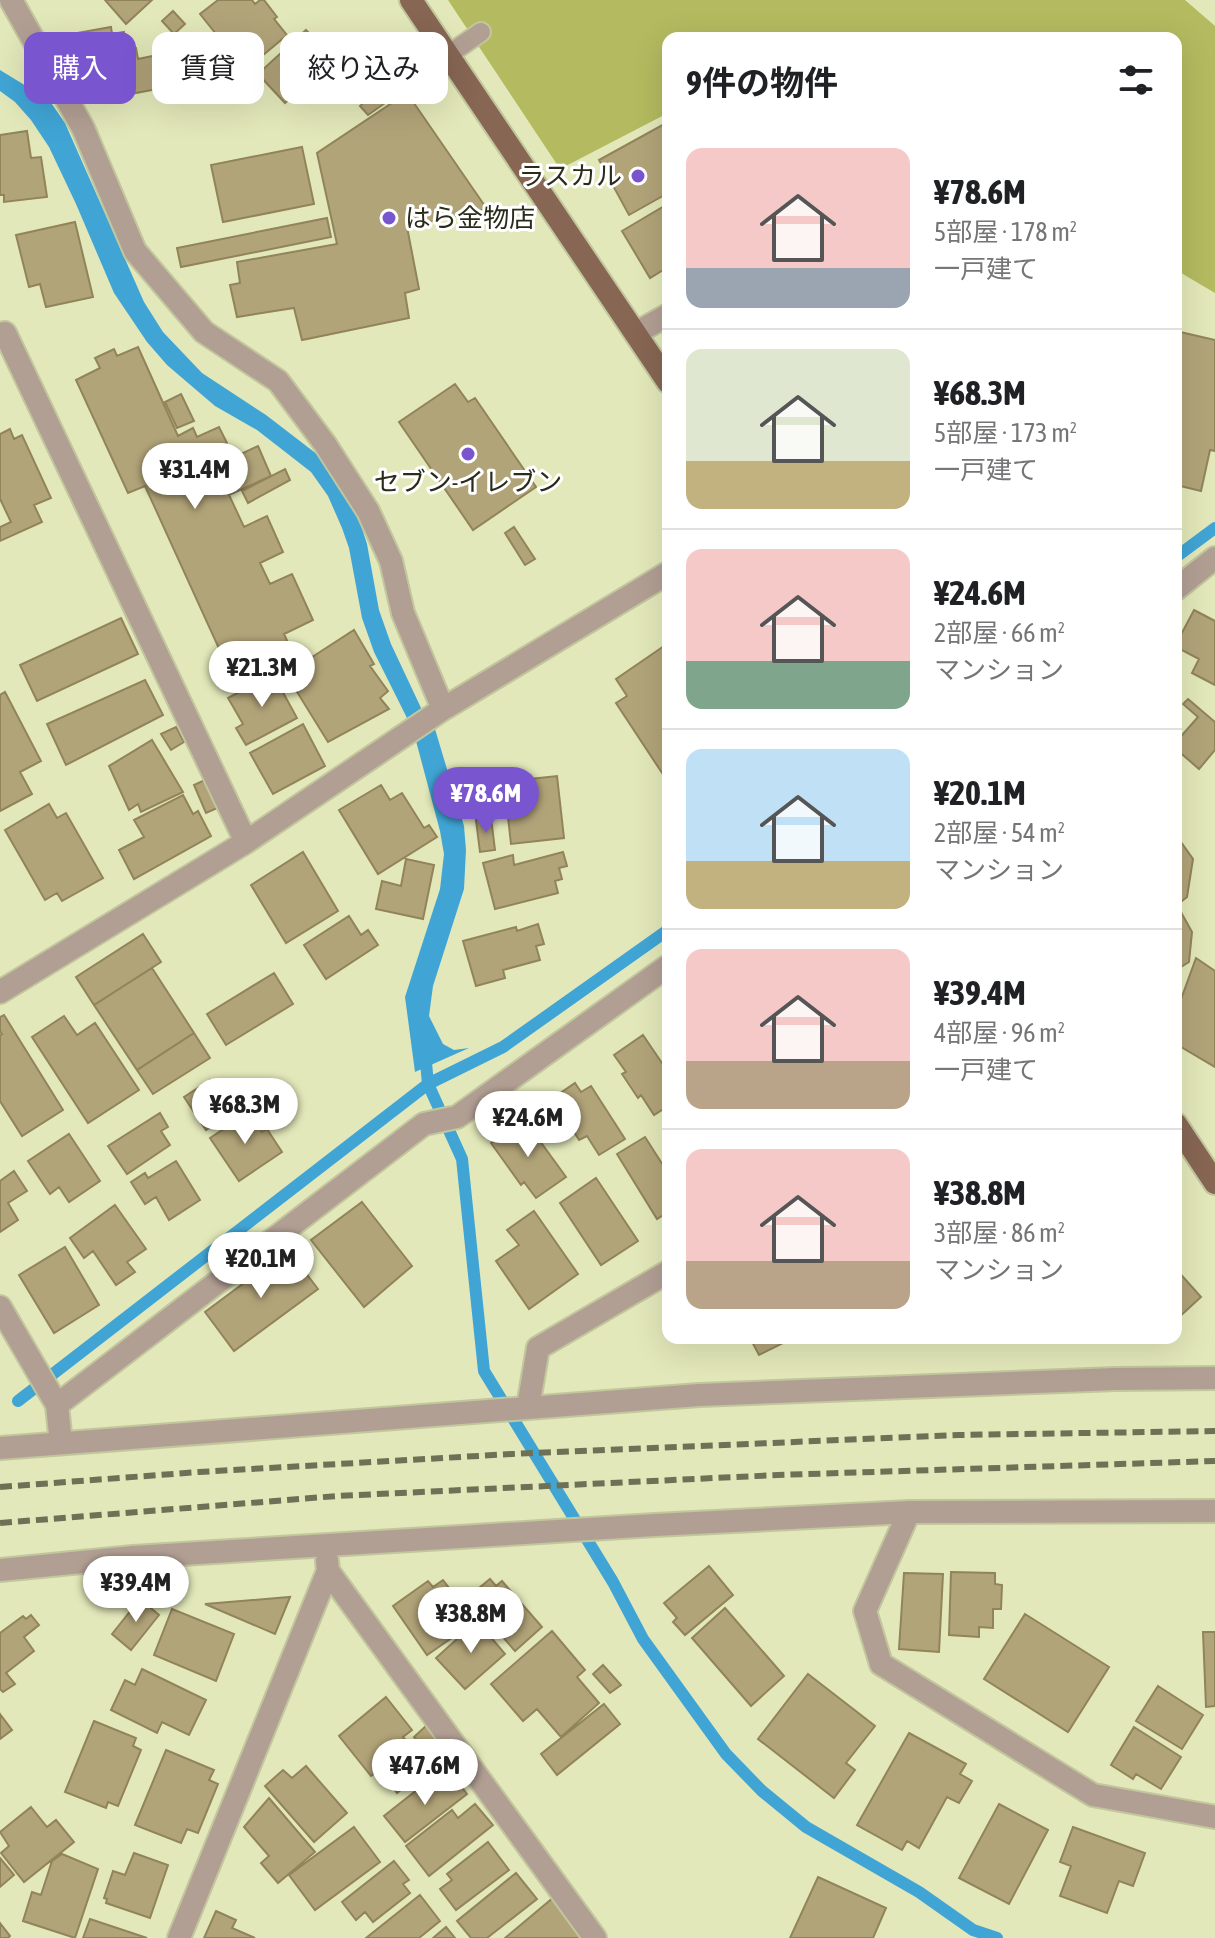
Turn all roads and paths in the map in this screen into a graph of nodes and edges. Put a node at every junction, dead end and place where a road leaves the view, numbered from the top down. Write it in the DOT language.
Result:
graph roads {
  1 [pos="11,0"];
  2 [pos="411,0"];
  3 [pos="433,32"];
  4 [pos="481,32"];
  5 [pos="448,55"];
  6 [pos="662,318"];
  7 [pos="2,327"];
  8 [pos="636,333"];
  9 [pos="662,373"];
  10 [pos="1215,558"];
  11 [pos="662,577"];
  12 [pos="1182,584"];
  13 [pos="443,709"];
  14 [pos="246,842"];
  15 [pos="662,970"];
  16 [pos="0,992"];
  17 [pos="1182,1132"];
  18 [pos="1213,1176"];
  19 [pos="662,1276"];
  20 [pos="0,1307"];
  21 [pos="1215,1378"];
  22 [pos="57,1405"];
  23 [pos="528,1407"];
  24 [pos="61,1443"];
  25 [pos="0,1448"];
  26 [pos="1215,1511"];
  27 [pos="909,1512"];
  28 [pos="326,1545"];
  29 [pos="0,1570"];
  30 [pos="328,1571"];
  31 [pos="1215,1817"];
  32 [pos="179,1938"];
  33 [pos="595,1938"];
  1 -- 13 [label="street"];
  2 -- 3 [label="main road"];
  4 -- 5 [label="lane"];
  5 -- 8 [label="main road"];
  6 -- 8 [label="street"];
  7 -- 14 [label="street"];
  8 -- 9 [label="main road"];
  10 -- 12 [label="street"];
  11 -- 13 [label="street"];
  13 -- 14 [label="street"];
  14 -- 16 [label="street"];
  15 -- 22 [label="street"];
  17 -- 18 [label="main road"];
  19 -- 23 [label="street"];
  20 -- 22 [label="street"];
  21 -- 23 [label="street"];
  22 -- 24 [label="street"];
  23 -- 24 [label="street"];
  24 -- 25 [label="street"];
  26 -- 27 [label="street"];
  27 -- 28 [label="street"];
  27 -- 31 [label="street"];
  28 -- 29 [label="street"];
  28 -- 30 [label="street"];
  30 -- 32 [label="street"];
  30 -- 33 [label="street"];
}
